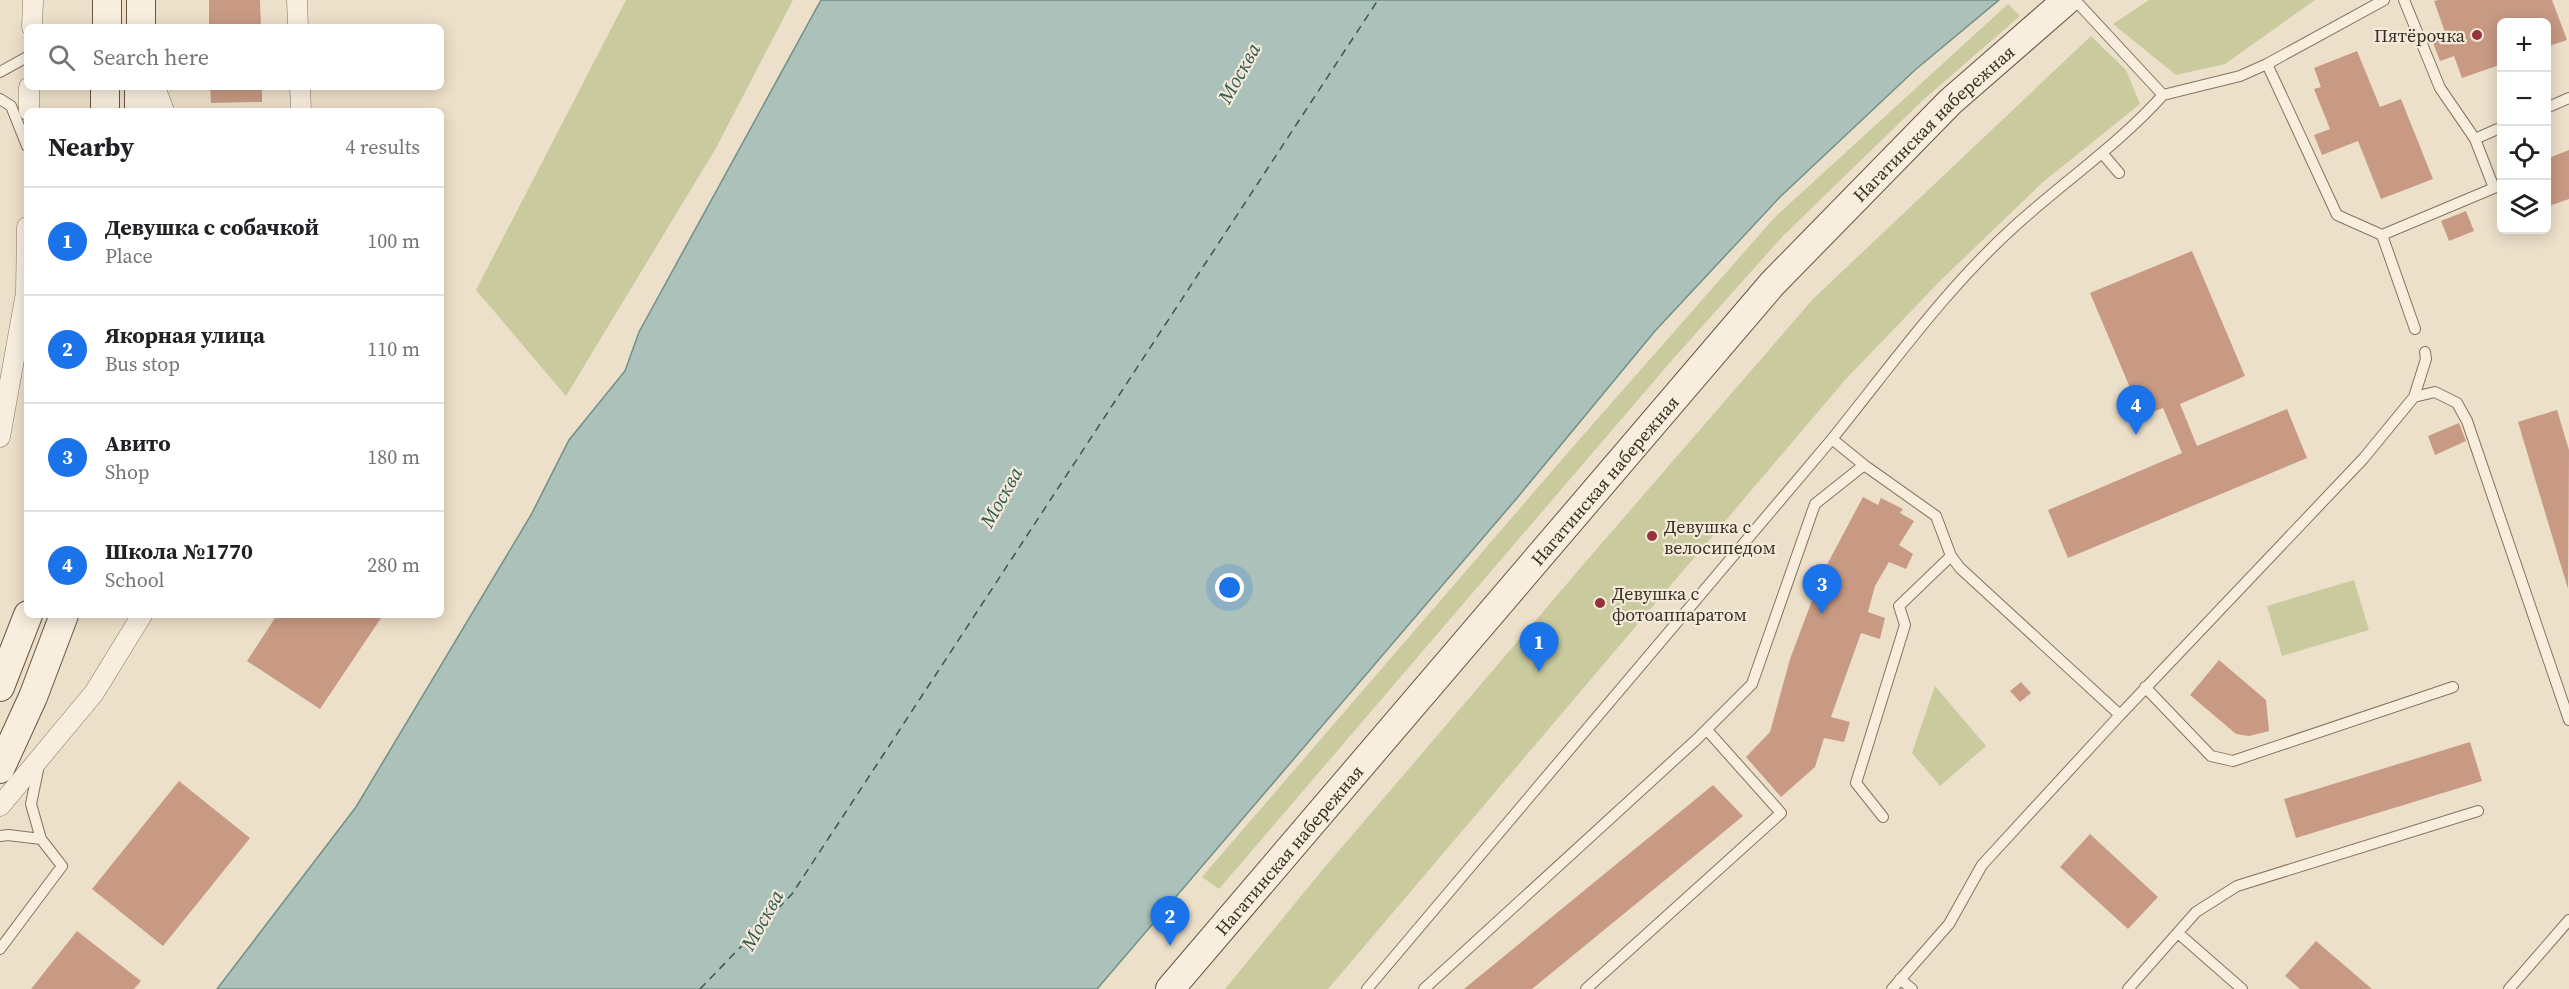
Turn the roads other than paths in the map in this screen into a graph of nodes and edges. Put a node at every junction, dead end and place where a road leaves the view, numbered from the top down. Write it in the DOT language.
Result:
graph roads {
  1 [pos="33,0"];
  2 [pos="107,0"];
  3 [pos="141,0"];
  4 [pos="297,0"];
  5 [pos="2067,0"];
  6 [pos="2075,0"];
  7 [pos="2384,0"];
  8 [pos="2404,0"];
  9 [pos="32,24"];
  10 [pos="107,24"];
  11 [pos="141,24"];
  12 [pos="298,24"];
  13 [pos="24,59"];
  14 [pos="2267,64"];
  15 [pos="0,72"];
  16 [pos="29,90"];
  17 [pos="105,90"];
  18 [pos="139,90"];
  19 [pos="156,90"];
  20 [pos="300,90"];
  21 [pos="2163,95"];
  22 [pos="2569,98"];
  23 [pos="0,99"];
  24 [pos="2551,106"];
  25 [pos="29,108"];
  26 [pos="105,108"];
  27 [pos="139,108"];
  28 [pos="163,108"];
  29 [pos="301,108"];
  30 [pos="2497,129"];
  31 [pos="24,138"];
  32 [pos="2475,139"];
  33 [pos="2102,153"];
  34 [pos="2120,173"];
  35 [pos="2382,235"];
  36 [pos="24,304"];
  37 [pos="2415,329"];
  38 [pos="2425,352"];
  39 [pos="2414,397"];
  40 [pos="0,437"];
  41 [pos="1832,439"];
  42 [pos="1864,465"];
  43 [pos="1951,556"];
  44 [pos="27,618"];
  45 [pos="63,618"];
  46 [pos="140,618"];
  47 [pos="0,687"];
  48 [pos="2145,687"];
  49 [pos="2453,687"];
  50 [pos="2120,715"];
  51 [pos="2569,720"];
  52 [pos="1707,730"];
  53 [pos="41,756"];
  54 [pos="0,769"];
  55 [pos="0,806"];
  56 [pos="2478,811"];
  57 [pos="1883,817"];
  58 [pos="0,836"];
  59 [pos="41,839"];
  60 [pos="2569,920"];
  61 [pos="2178,933"];
  62 [pos="0,949"];
  63 [pos="1900,979"];
  64 [pos="1170,989"];
  65 [pos="1367,989"];
  66 [pos="1424,989"];
  67 [pos="1586,989"];
  68 [pos="1892,989"];
  69 [pos="1911,989"];
  70 [pos="2128,989"];
  71 [pos="2242,989"];
  72 [pos="2509,989"];
  1 -- 9 [label="street"];
  2 -- 10 [label="street"];
  3 -- 11 [label="street"];
  4 -- 12 [label="street"];
  5 -- 64 [label="street, Нагатинская набережная"];
  6 -- 21 [label="lane"];
  7 -- 14 [label="lane"];
  8 -- 32 [label="lane"];
  13 -- 15 [label="lane"];
  14 -- 21 [label="lane"];
  14 -- 35 [label="lane"];
  16 -- 25 [label="street"];
  17 -- 26 [label="street"];
  18 -- 27 [label="street"];
  19 -- 28 [label="street"];
  20 -- 29 [label="street"];
  21 -- 33 [label="lane"];
  22 -- 24 [label="lane"];
  23 -- 31 [label="lane"];
  30 -- 32 [label="lane"];
  32 -- 35 [label="lane"];
  33 -- 34 [label="lane"];
  33 -- 41 [label="lane"];
  35 -- 37 [label="lane"];
  36 -- 40 [label="street"];
  38 -- 39 [label="lane"];
  39 -- 48 [label="lane"];
  39 -- 51 [label="lane"];
  41 -- 42 [label="lane"];
  41 -- 65 [label="lane"];
  42 -- 43 [label="lane"];
  42 -- 52 [label="lane"];
  43 -- 50 [label="lane"];
  43 -- 57 [label="lane"];
  44 -- 47 [label="street"];
  45 -- 54 [label="street"];
  46 -- 53 [label="street"];
  48 -- 49 [label="lane"];
  48 -- 50 [label="lane"];
  50 -- 63 [label="lane"];
  52 -- 66 [label="lane"];
  52 -- 67 [label="lane"];
  53 -- 55 [label="street"];
  53 -- 59 [label="lane"];
  56 -- 61 [label="lane"];
  58 -- 59 [label="lane"];
  59 -- 62 [label="lane"];
  60 -- 72 [label="lane"];
  61 -- 70 [label="lane"];
  61 -- 71 [label="lane"];
  63 -- 68 [label="lane"];
  63 -- 69 [label="lane"];
}
